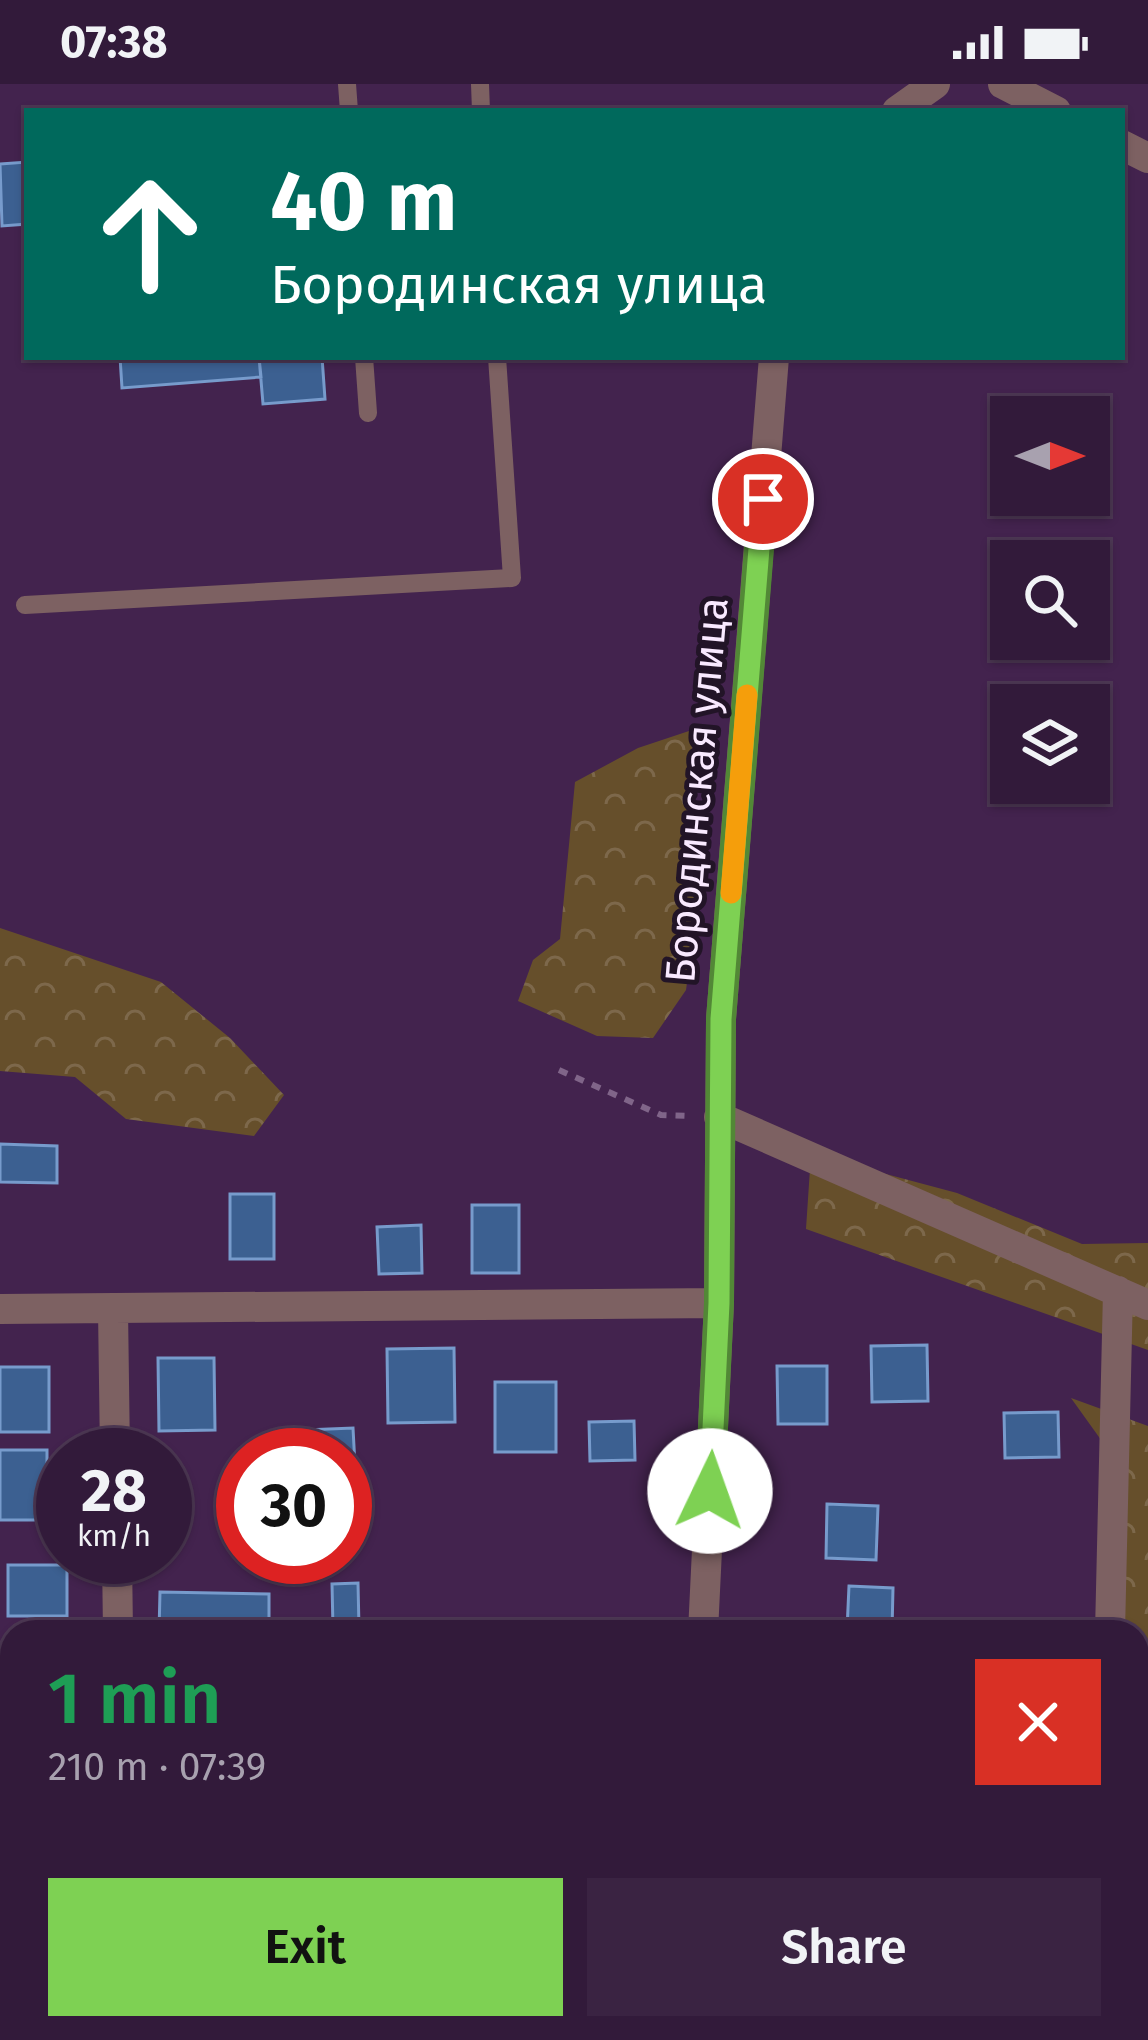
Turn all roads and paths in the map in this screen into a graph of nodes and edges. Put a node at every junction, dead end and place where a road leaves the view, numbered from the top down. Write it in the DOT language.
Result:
graph roads {
  1 [pos="935,84"];
  2 [pos="1003,84"];
  3 [pos="901,108"];
  4 [pos="1050,108"];
  5 [pos="364,360"];
  6 [pos="497,360"];
  7 [pos="774,360"];
  8 [pos="368,413"];
  9 [pos="25,605"];
  10 [pos="559,1070"];
  11 [pos="719,1117"];
  12 [pos="1118,1291"];
  13 [pos="719,1303"];
  14 [pos="1148,1305"];
  15 [pos="0,1310"];
  16 [pos="112,1310"];
  17 [pos="114,1428"];
  18 [pos="117,1584"];
  19 [pos="118,1620"];
  20 [pos="704,1620"];
  21 [pos="1110,1620"];
  1 -- 3 [label="street"];
  2 -- 4 [label="street"];
  5 -- 8 [label="lane"];
  6 -- 9 [label="lane"];
  7 -- 11 [label="street, Бородинская улица"];
  10 -- 11 [label="path"];
  11 -- 12 [label="street"];
  11 -- 13 [label="street, Бородинская улица"];
  12 -- 14 [label="street"];
  12 -- 21 [label="street"];
  13 -- 16 [label="street"];
  13 -- 20 [label="street, Бородинская улица"];
  15 -- 16 [label="street"];
  16 -- 17 [label="street"];
  18 -- 19 [label="street"];
}
